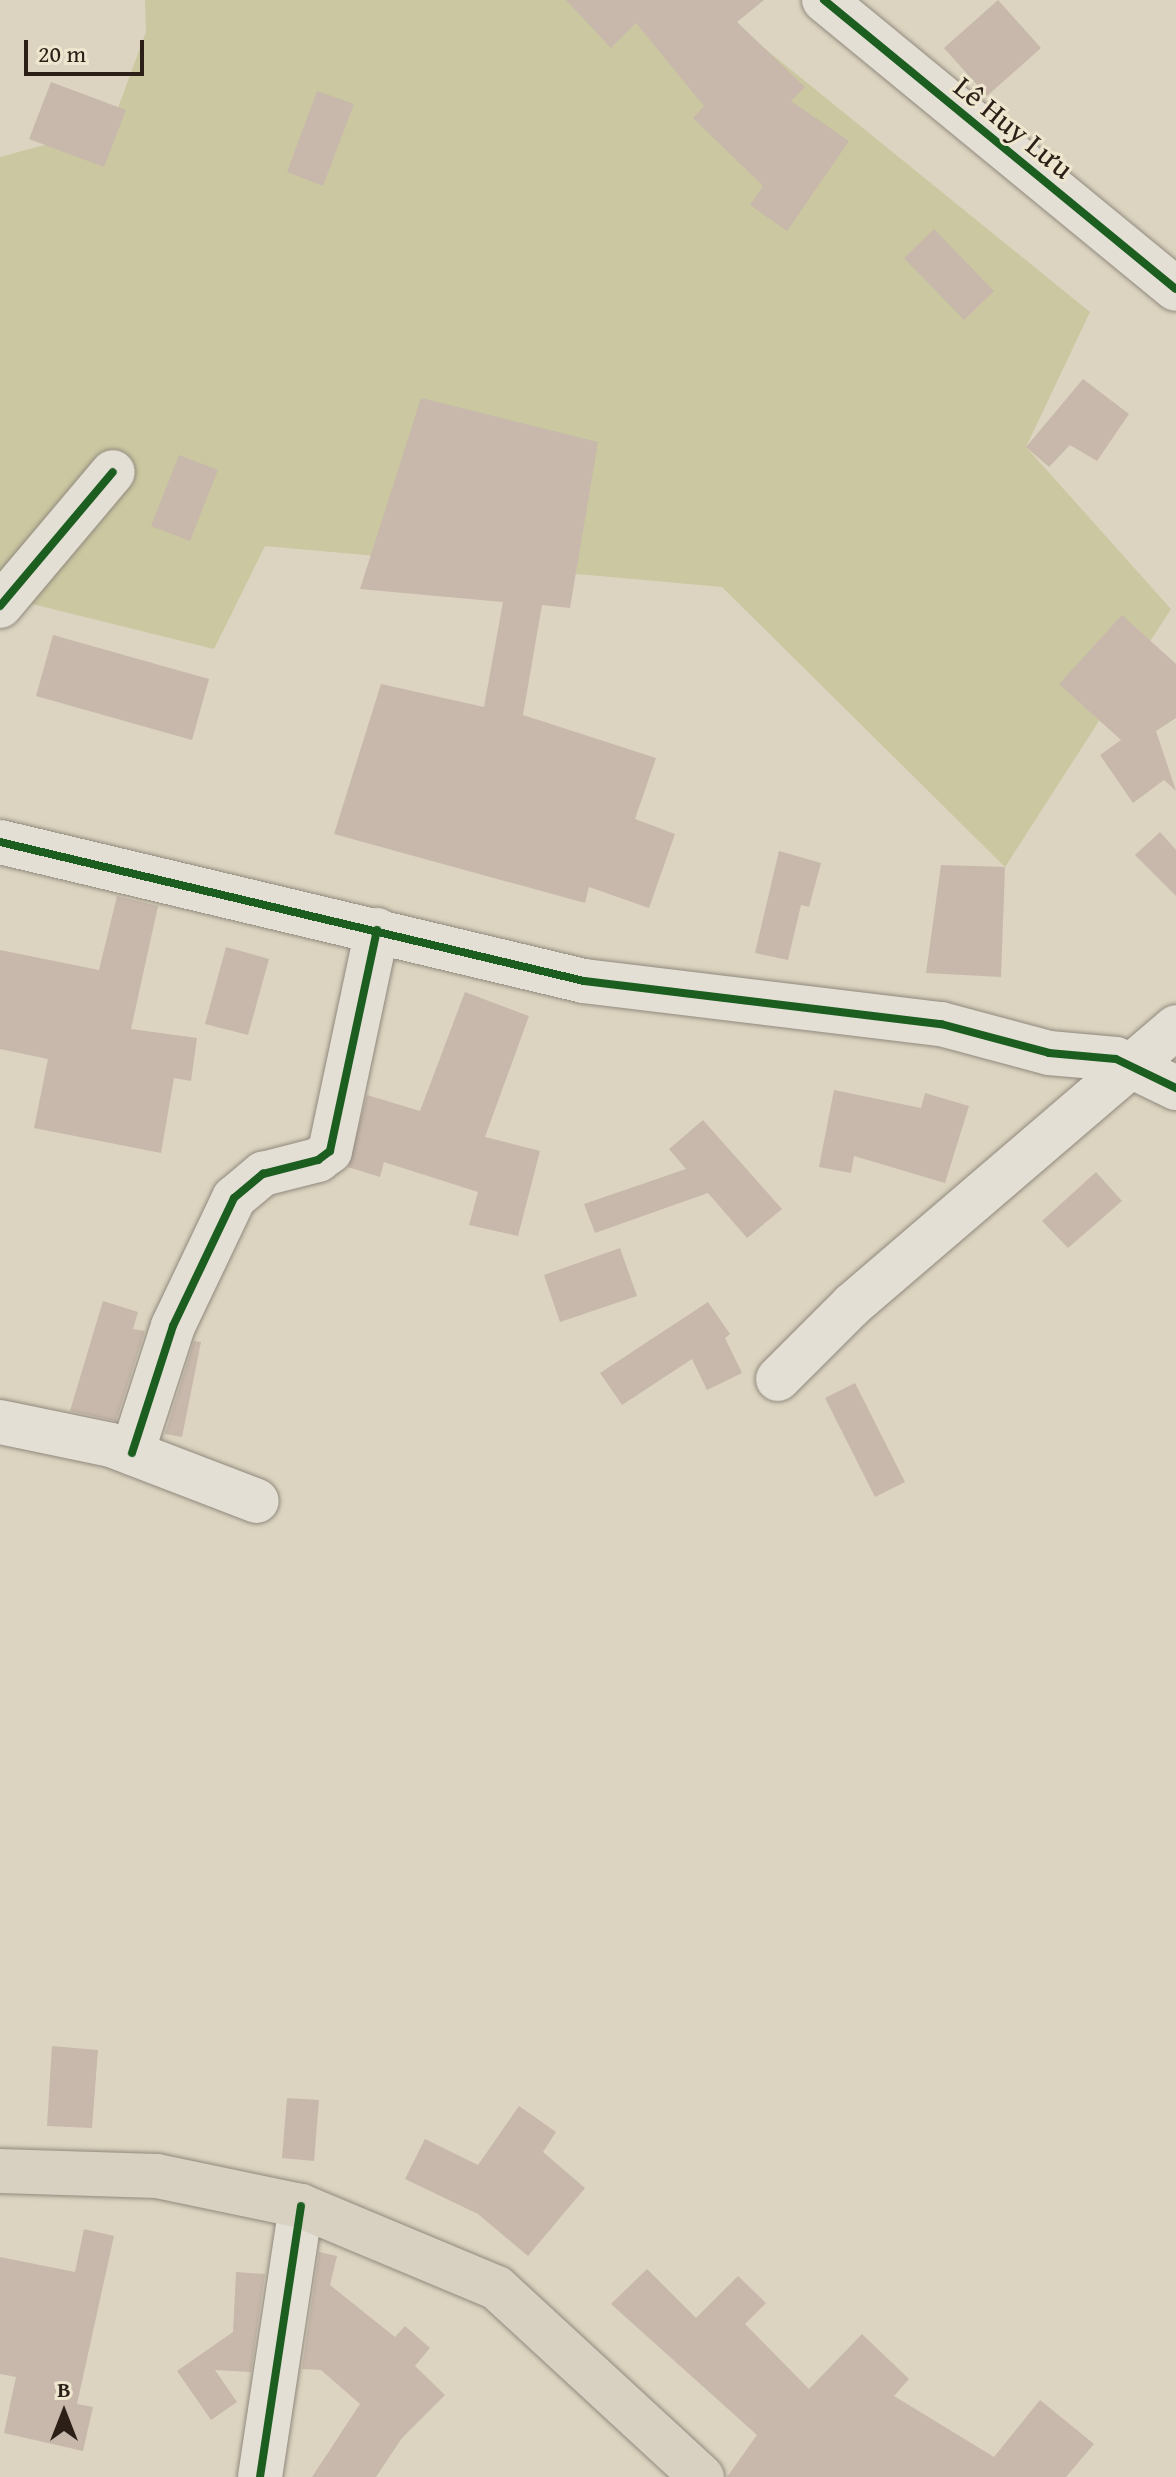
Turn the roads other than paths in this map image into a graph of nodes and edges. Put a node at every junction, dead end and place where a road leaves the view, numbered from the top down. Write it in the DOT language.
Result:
graph roads {
  1 [pos="824,0"];
  2 [pos="1176,289"];
  3 [pos="113,472"];
  4 [pos="0,606"];
  5 [pos="1,845"];
  6 [pos="377,930"];
  7 [pos="1176,1027"];
  8 [pos="1136,1063"];
  9 [pos="1176,1088"];
  10 [pos="778,1379"];
  11 [pos="0,1422"];
  12 [pos="132,1453"];
  13 [pos="257,1501"];
  14 [pos="0,2171"];
  15 [pos="301,2206"];
  16 [pos="260,2477"];
  17 [pos="702,2477"];
  1 -- 2 [label="street, Lê Huy Lưu"];
  3 -- 4 [label="street"];
  5 -- 6 [label="street"];
  6 -- 8 [label="street"];
  6 -- 12 [label="street"];
  7 -- 8 [label="street"];
  8 -- 9 [label="street"];
  8 -- 10 [label="street"];
  11 -- 12 [label="street"];
  12 -- 13 [label="street"];
  14 -- 15 [label="main road"];
  15 -- 16 [label="street"];
  15 -- 17 [label="main road"];
}
